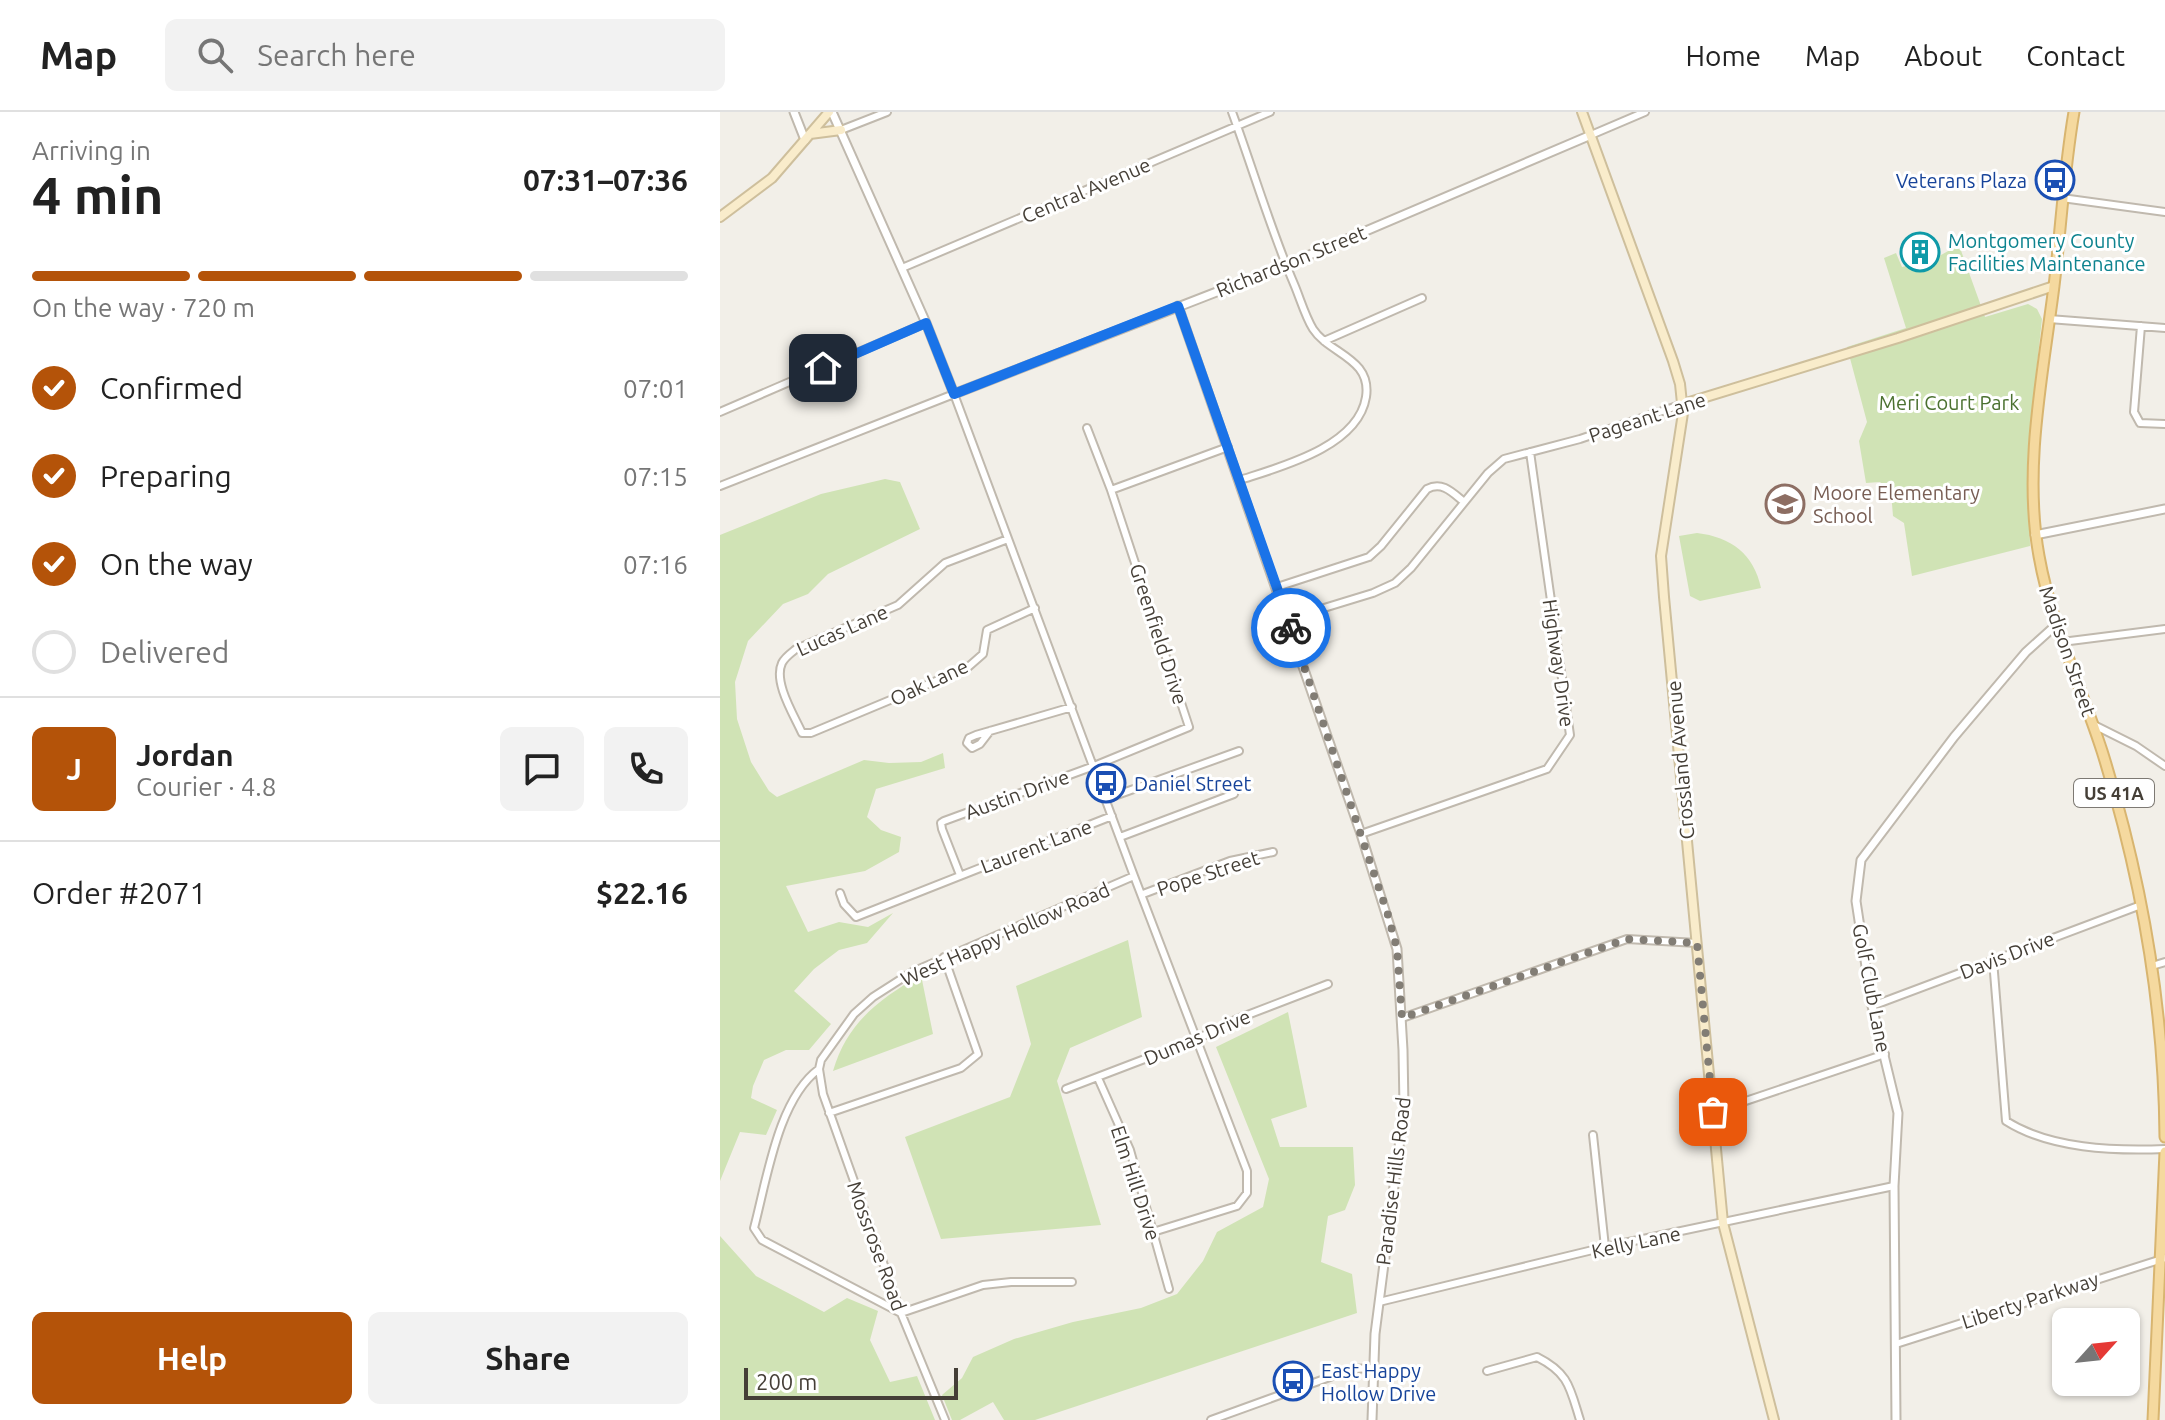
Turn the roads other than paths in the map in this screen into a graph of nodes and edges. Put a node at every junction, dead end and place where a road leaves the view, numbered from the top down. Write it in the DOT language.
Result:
graph roads {
  1 [pos="794,112"];
  2 [pos="831,112"];
  3 [pos="887,112"];
  4 [pos="1232,112"];
  5 [pos="1270,112"];
  6 [pos="1582,112"];
  7 [pos="1645,112"];
  8 [pos="2074,112"];
  9 [pos="1237,126"];
  10 [pos="841,130"];
  11 [pos="1591,135"];
  12 [pos="808,137"];
  13 [pos="2062,198"];
  14 [pos="2165,212"];
  15 [pos="720,217"];
  16 [pos="1286,265"];
  17 [pos="902,268"];
  18 [pos="2054,286"];
  19 [pos="1422,298"];
  20 [pos="1178,306"];
  21 [pos="2049,319"];
  22 [pos="926,323"];
  23 [pos="2141,326"];
  24 [pos="2165,328"];
  25 [pos="1324,341"];
  26 [pos="954,394"];
  27 [pos="1683,404"];
  28 [pos="720,412"];
  29 [pos="2165,424"];
  30 [pos="1087,428"];
  31 [pos="1228,447"];
  32 [pos="1530,452"];
  33 [pos="1240,480"];
  34 [pos="720,486"];
  35 [pos="1111,490"];
  36 [pos="1464,502"];
  37 [pos="2165,509"];
  38 [pos="2035,535"];
  39 [pos="1008,539"];
  40 [pos="1277,587"];
  41 [pos="1035,608"];
  42 [pos="1288,619"];
  43 [pos="2056,625"];
  44 [pos="2165,629"];
  45 [pos="2062,642"];
  46 [pos="1072,707"];
  47 [pos="2094,725"];
  48 [pos="990,731"];
  49 [pos="802,733"];
  50 [pos="1239,751"];
  51 [pos="1094,766"];
  52 [pos="2165,766"];
  53 [pos="1234,794"];
  54 [pos="1106,799"];
  55 [pos="1112,816"];
  56 [pos="941,823"];
  57 [pos="1361,834"];
  58 [pos="1120,837"];
  59 [pos="1273,852"];
  60 [pos="960,875"];
  61 [pos="1134,876"];
  62 [pos="840,893"];
  63 [pos="1143,894"];
  64 [pos="2141,905"];
  65 [pos="1697,943"];
  66 [pos="944,957"];
  67 [pos="1993,960"];
  68 [pos="2165,962"];
  69 [pos="2152,966"];
  70 [pos="1328,984"];
  71 [pos="1872,1006"];
  72 [pos="1402,1018"];
  73 [pos="1197,1039"];
  74 [pos="1885,1054"];
  75 [pos="819,1069"];
  76 [pos="1098,1078"];
  77 [pos="1066,1089"];
  78 [pos="1713,1112"];
  79 [pos="829,1113"];
  80 [pos="1593,1135"];
  81 [pos="2165,1137"];
  82 [pos="2165,1151"];
  83 [pos="1894,1186"];
  84 [pos="1723,1223"];
  85 [pos="1153,1232"];
  86 [pos="1605,1247"];
  87 [pos="2163,1259"];
  88 [pos="1072,1282"];
  89 [pos="1169,1289"];
  90 [pos="1379,1302"];
  91 [pos="901,1313"];
  92 [pos="1896,1344"];
  93 [pos="1374,1368"];
  94 [pos="1487,1371"];
  95 [pos="945,1420"];
  96 [pos="1211,1420"];
  97 [pos="1372,1420"];
  98 [pos="1580,1420"];
  99 [pos="1774,1420"];
  100 [pos="1896,1420"];
  101 [pos="2153,1420"];
  1 -- 12 [label="street"];
  2 -- 10 [label="street"];
  2 -- 12 [label="main road"];
  3 -- 10 [label="street"];
  4 -- 9 [label="street"];
  5 -- 9 [label="street, Central Avenue"];
  6 -- 11 [label="main road, Crossland Avenue"];
  7 -- 11 [label="street"];
  8 -- 13 [label="main road, Madison Street / US 41A"];
  9 -- 16 [label="street"];
  9 -- 17 [label="street, Central Avenue"];
  10 -- 12 [label="main road"];
  10 -- 17 [label="street"];
  11 -- 16 [label="street, Richardson Street"];
  11 -- 27 [label="main road, Crossland Avenue"];
  12 -- 15 [label="main road"];
  13 -- 14 [label="street"];
  13 -- 18 [label="main road, Madison Street / US 41A"];
  16 -- 20 [label="street, Richardson Street"];
  16 -- 25 [label="street"];
  17 -- 22 [label="street"];
  18 -- 21 [label="main road, Madison Street / US 41A"];
  18 -- 27 [label="main road, Pageant Lane"];
  19 -- 25 [label="street"];
  20 -- 26 [label="street, Richardson Street"];
  20 -- 31 [label="street, Paradise Hills Road"];
  21 -- 23 [label="street"];
  21 -- 38 [label="main road, Madison Street / US 41A"];
  22 -- 26 [label="street"];
  22 -- 28 [label="street"];
  23 -- 24 [label="street"];
  23 -- 29 [label="street"];
  25 -- 33 [label="street"];
  26 -- 34 [label="street, Richardson Street"];
  26 -- 39 [label="street"];
  27 -- 32 [label="street, Pageant Lane"];
  27 -- 65 [label="main road, Crossland Avenue"];
  30 -- 35 [label="street, Greenfield Drive"];
  31 -- 33 [label="street, Paradise Hills Road"];
  31 -- 35 [label="street"];
  32 -- 36 [label="street, Pageant Lane"];
  32 -- 57 [label="street, Highway Drive"];
  33 -- 40 [label="street, Paradise Hills Road"];
  35 -- 51 [label="street, Greenfield Drive"];
  36 -- 40 [label="street"];
  36 -- 42 [label="street, Pageant Lane"];
  37 -- 38 [label="street"];
  38 -- 43 [label="main road, Madison Street / US 41A"];
  39 -- 41 [label="street"];
  39 -- 49 [label="street, Lucas Lane"];
  40 -- 42 [label="street, Paradise Hills Road"];
  41 -- 46 [label="street"];
  41 -- 49 [label="street, Oak Lane"];
  42 -- 57 [label="street, Paradise Hills Road"];
  43 -- 45 [label="main road, Madison Street / US 41A"];
  43 -- 71 [label="street, Golf Club Lane"];
  44 -- 45 [label="street"];
  45 -- 47 [label="main road, Madison Street / US 41A"];
  46 -- 48 [label="street"];
  46 -- 51 [label="street"];
  47 -- 52 [label="street"];
  47 -- 64 [label="main road, Madison Street / US 41A"];
  50 -- 54 [label="street"];
  51 -- 54 [label="street"];
  51 -- 56 [label="street, Austin Drive"];
  53 -- 58 [label="street"];
  54 -- 55 [label="street"];
  55 -- 58 [label="street"];
  55 -- 60 [label="street, Laurent Lane"];
  56 -- 60 [label="street, Laurent Lane"];
  57 -- 72 [label="street, Paradise Hills Road"];
  58 -- 61 [label="street"];
  59 -- 63 [label="street, Pope Street"];
  60 -- 62 [label="street, Laurent Lane"];
  61 -- 63 [label="street"];
  61 -- 66 [label="street, West Happy Hollow Road"];
  63 -- 73 [label="street"];
  64 -- 67 [label="street, Davis Drive"];
  64 -- 69 [label="main road, Madison Street / US 41A"];
  65 -- 72 [label="street"];
  65 -- 78 [label="main road, Crossland Avenue"];
  66 -- 75 [label="street, West Happy Hollow Road"];
  66 -- 79 [label="street"];
  67 -- 71 [label="street, Davis Drive"];
  67 -- 82 [label="street"];
  68 -- 69 [label="street"];
  69 -- 81 [label="main road, Madison Street / US 41A"];
  70 -- 73 [label="street, Dumas Drive"];
  71 -- 74 [label="street, Golf Club Lane"];
  72 -- 90 [label="street, Paradise Hills Road"];
  73 -- 76 [label="street, Dumas Drive"];
  73 -- 85 [label="street"];
  74 -- 78 [label="street"];
  74 -- 83 [label="street, Golf Club Lane"];
  75 -- 79 [label="street, Mossrose Road"];
  75 -- 91 [label="street, West Happy Hollow Road"];
  76 -- 77 [label="street, Dumas Drive"];
  76 -- 85 [label="street, Elm Hill Drive"];
  78 -- 84 [label="main road, Crossland Avenue"];
  79 -- 91 [label="street, Mossrose Road"];
  80 -- 86 [label="street"];
  82 -- 87 [label="main road"];
  83 -- 84 [label="street, Kelly Lane"];
  83 -- 92 [label="street, Golf Club Lane"];
  84 -- 86 [label="street, Kelly Lane"];
  84 -- 99 [label="main road, Crossland Avenue"];
  85 -- 89 [label="street, Elm Hill Drive"];
  86 -- 90 [label="street, Kelly Lane"];
  87 -- 92 [label="street, Liberty Parkway"];
  87 -- 101 [label="main road"];
  88 -- 91 [label="street"];
  90 -- 93 [label="street, Paradise Hills Road"];
  91 -- 95 [label="street, Mossrose Road"];
  92 -- 100 [label="street, Golf Club Lane"];
  93 -- 96 [label="street"];
  93 -- 97 [label="street, Paradise Hills Road"];
  94 -- 98 [label="street"];
}
